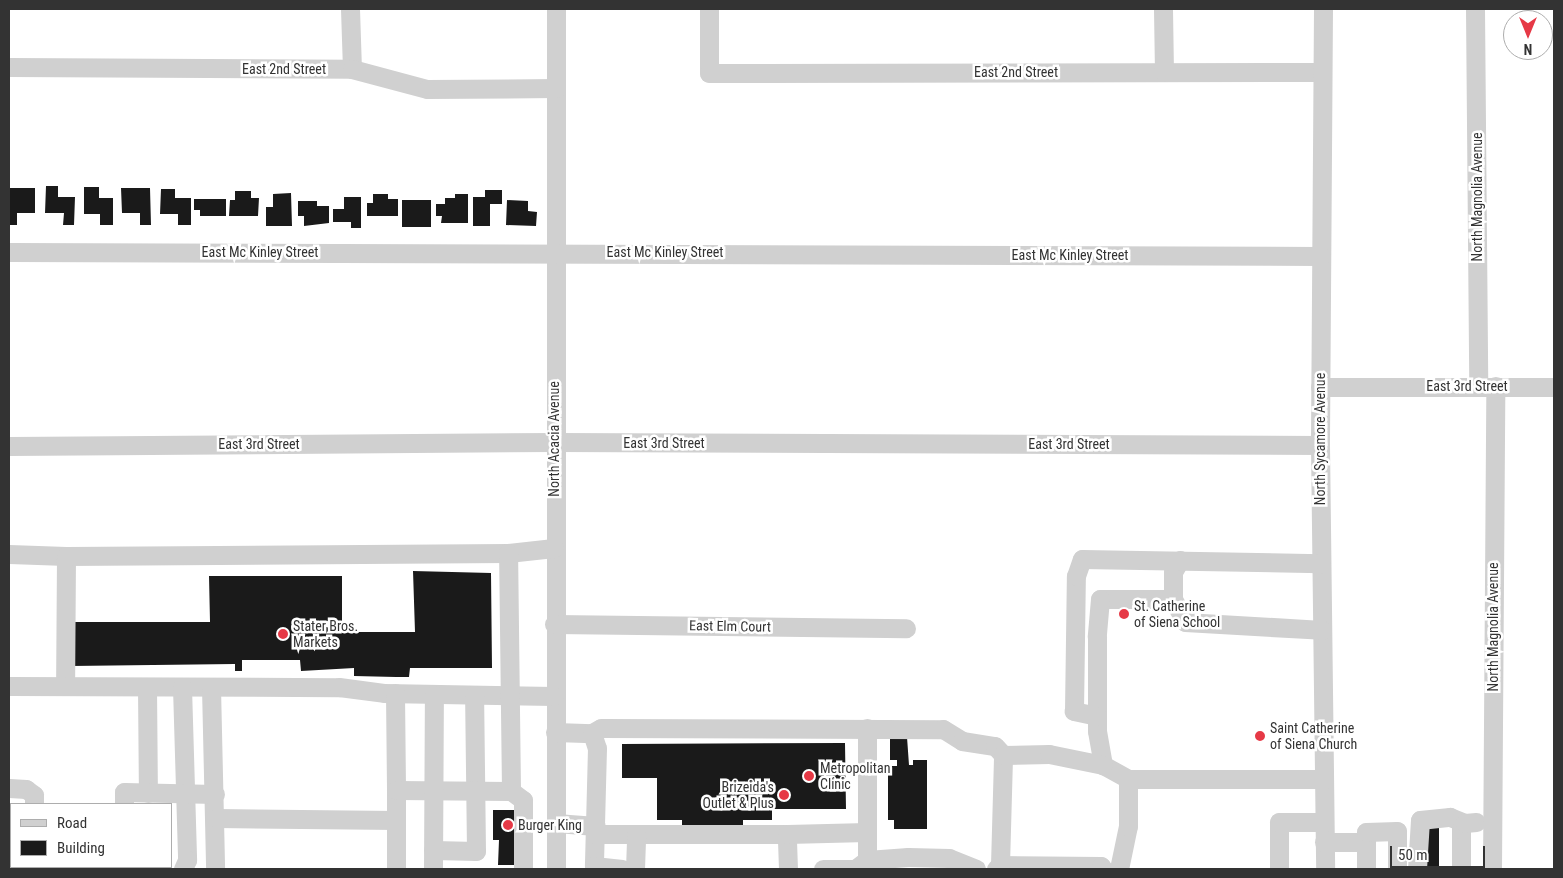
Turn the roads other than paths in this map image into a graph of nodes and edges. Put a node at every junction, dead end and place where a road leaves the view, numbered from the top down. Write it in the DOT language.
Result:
graph roads {
  1 [pos="350,9"];
  2 [pos="556,9"];
  3 [pos="709,9"];
  4 [pos="1163,9"];
  5 [pos="1322,9"];
  6 [pos="1475,9"];
  7 [pos="9,67"];
  8 [pos="352,69"];
  9 [pos="1164,72"];
  10 [pos="1322,72"];
  11 [pos="556,88"];
  12 [pos="9,252"];
  13 [pos="554,252"];
  14 [pos="1321,256"];
  15 [pos="1486,385"];
  16 [pos="1554,386"];
  17 [pos="1320,387"];
  18 [pos="554,442"];
  19 [pos="1320,445"];
  20 [pos="9,446"];
  21 [pos="554,548"];
  22 [pos="508,553"];
  23 [pos="9,554"];
  24 [pos="66,556"];
  25 [pos="1180,560"];
  26 [pos="1321,563"];
  27 [pos="1173,599"];
  28 [pos="554,624"];
  29 [pos="906,628"];
  30 [pos="1322,630"];
  31 [pos="9,686"];
  32 [pos="65,686"];
  33 [pos="147,687"];
  34 [pos="182,687"];
  35 [pos="211,687"];
  36 [pos="395,693"];
  37 [pos="434,695"];
  38 [pos="474,695"];
  39 [pos="511,695"];
  40 [pos="554,696"];
  41 [pos="1097,716"];
  42 [pos="867,728"];
  43 [pos="555,732"];
  44 [pos="592,733"];
  45 [pos="1003,755"];
  46 [pos="1103,764"];
  47 [pos="1128,779"];
  48 [pos="1324,779"];
  49 [pos="9,788"];
  50 [pos="396,790"];
  51 [pos="434,791"];
  52 [pos="511,791"];
  53 [pos="476,792"];
  54 [pos="148,793"];
  55 [pos="185,794"];
  56 [pos="215,794"];
  57 [pos="34,803"];
  58 [pos="124,803"];
  59 [pos="216,818"];
  60 [pos="396,820"];
  61 [pos="1492,821"];
  62 [pos="1324,822"];
  63 [pos="556,823"];
  64 [pos="1465,823"];
  65 [pos="179,826"];
  66 [pos="596,830"];
  67 [pos="867,832"];
  68 [pos="636,834"];
  69 [pos="787,834"];
  70 [pos="1366,837"];
  71 [pos="1324,842"];
  72 [pos="433,850"];
  73 [pos="185,864"];
  74 [pos="867,865"];
  75 [pos="998,867"];
  76 [pos="215,869"];
  77 [pos="396,869"];
  78 [pos="433,869"];
  79 [pos="523,869"];
  80 [pos="556,869"];
  81 [pos="622,869"];
  82 [pos="635,869"];
  83 [pos="788,869"];
  84 [pos="823,869"];
  85 [pos="976,869"];
  86 [pos="1103,869"];
  87 [pos="1118,869"];
  88 [pos="1279,869"];
  89 [pos="1324,869"];
  90 [pos="1366,869"];
  91 [pos="1397,869"];
  92 [pos="1417,869"];
  93 [pos="1461,869"];
  94 [pos="1492,869"];
  1 -- 8 [label="street"];
  2 -- 11 [label="street, North Acacia Avenue"];
  3 -- 9 [label="street, East 2nd Street"];
  4 -- 9 [label="street"];
  5 -- 10 [label="street, North Sycamore Avenue"];
  6 -- 15 [label="street, North Magnolia Avenue"];
  7 -- 8 [label="street, East 2nd Street"];
  8 -- 11 [label="street, East 2nd Street"];
  9 -- 10 [label="street, East 2nd Street"];
  10 -- 14 [label="street, North Sycamore Avenue"];
  11 -- 13 [label="street, North Acacia Avenue"];
  12 -- 13 [label="street, East Mc Kinley Street"];
  13 -- 14 [label="street, East Mc Kinley Street"];
  13 -- 18 [label="street, North Acacia Avenue"];
  14 -- 17 [label="street, North Sycamore Avenue"];
  15 -- 16 [label="street, East 3rd Street"];
  15 -- 17 [label="street, East 3rd Street"];
  15 -- 61 [label="street, North Magnolia Avenue"];
  17 -- 19 [label="street, North Sycamore Avenue"];
  18 -- 19 [label="street, East 3rd Street"];
  18 -- 20 [label="street, East 3rd Street"];
  18 -- 21 [label="street, North Acacia Avenue"];
  19 -- 26 [label="street, North Sycamore Avenue"];
  21 -- 22 [label="street"];
  21 -- 28 [label="street, North Acacia Avenue"];
  22 -- 24 [label="street"];
  22 -- 39 [label="street"];
  23 -- 24 [label="street"];
  24 -- 32 [label="street"];
  25 -- 26 [label="street"];
  25 -- 27 [label="street"];
  25 -- 41 [label="street"];
  26 -- 30 [label="street, North Sycamore Avenue"];
  27 -- 30 [label="street"];
  27 -- 41 [label="street"];
  28 -- 29 [label="street, East Elm Court"];
  28 -- 40 [label="street, North Acacia Avenue"];
  30 -- 48 [label="street, North Sycamore Avenue"];
  31 -- 32 [label="street"];
  32 -- 33 [label="street"];
  33 -- 34 [label="street"];
  33 -- 54 [label="street"];
  34 -- 35 [label="street"];
  34 -- 55 [label="street"];
  35 -- 36 [label="street"];
  35 -- 56 [label="street"];
  36 -- 37 [label="street"];
  36 -- 50 [label="street"];
  37 -- 38 [label="street"];
  37 -- 51 [label="street"];
  38 -- 39 [label="street"];
  38 -- 53 [label="street"];
  39 -- 40 [label="street"];
  39 -- 52 [label="street"];
  40 -- 43 [label="street, North Acacia Avenue"];
  41 -- 46 [label="street"];
  42 -- 44 [label="street"];
  42 -- 45 [label="street"];
  42 -- 67 [label="street"];
  43 -- 44 [label="street"];
  43 -- 63 [label="street, North Acacia Avenue"];
  44 -- 66 [label="street"];
  45 -- 46 [label="street"];
  45 -- 75 [label="street"];
  46 -- 47 [label="street"];
  47 -- 48 [label="street"];
  47 -- 87 [label="street"];
  48 -- 62 [label="street, North Sycamore Avenue"];
  49 -- 57 [label="street"];
  50 -- 51 [label="street"];
  50 -- 60 [label="street"];
  51 -- 53 [label="street"];
  51 -- 72 [label="street"];
  52 -- 53 [label="street"];
  52 -- 79 [label="street"];
  53 -- 72 [label="street"];
  54 -- 55 [label="street"];
  54 -- 58 [label="street"];
  55 -- 56 [label="street"];
  55 -- 65 [label="street"];
  56 -- 59 [label="street"];
  59 -- 60 [label="street"];
  59 -- 76 [label="street"];
  60 -- 77 [label="street"];
  61 -- 64 [label="street"];
  61 -- 94 [label="street, North Magnolia Avenue"];
  62 -- 71 [label="street, North Sycamore Avenue"];
  62 -- 88 [label="street"];
  63 -- 66 [label="street"];
  63 -- 80 [label="street, North Acacia Avenue"];
  64 -- 92 [label="street"];
  64 -- 93 [label="street"];
  65 -- 73 [label="street"];
  66 -- 68 [label="street"];
  66 -- 81 [label="street"];
  67 -- 69 [label="street"];
  67 -- 74 [label="street"];
  68 -- 69 [label="street"];
  68 -- 82 [label="street"];
  69 -- 83 [label="street"];
  70 -- 71 [label="street"];
  70 -- 90 [label="street"];
  70 -- 91 [label="street"];
  71 -- 89 [label="street, North Sycamore Avenue"];
  72 -- 78 [label="street"];
  74 -- 84 [label="street"];
  74 -- 85 [label="street"];
  75 -- 86 [label="street"];
}
